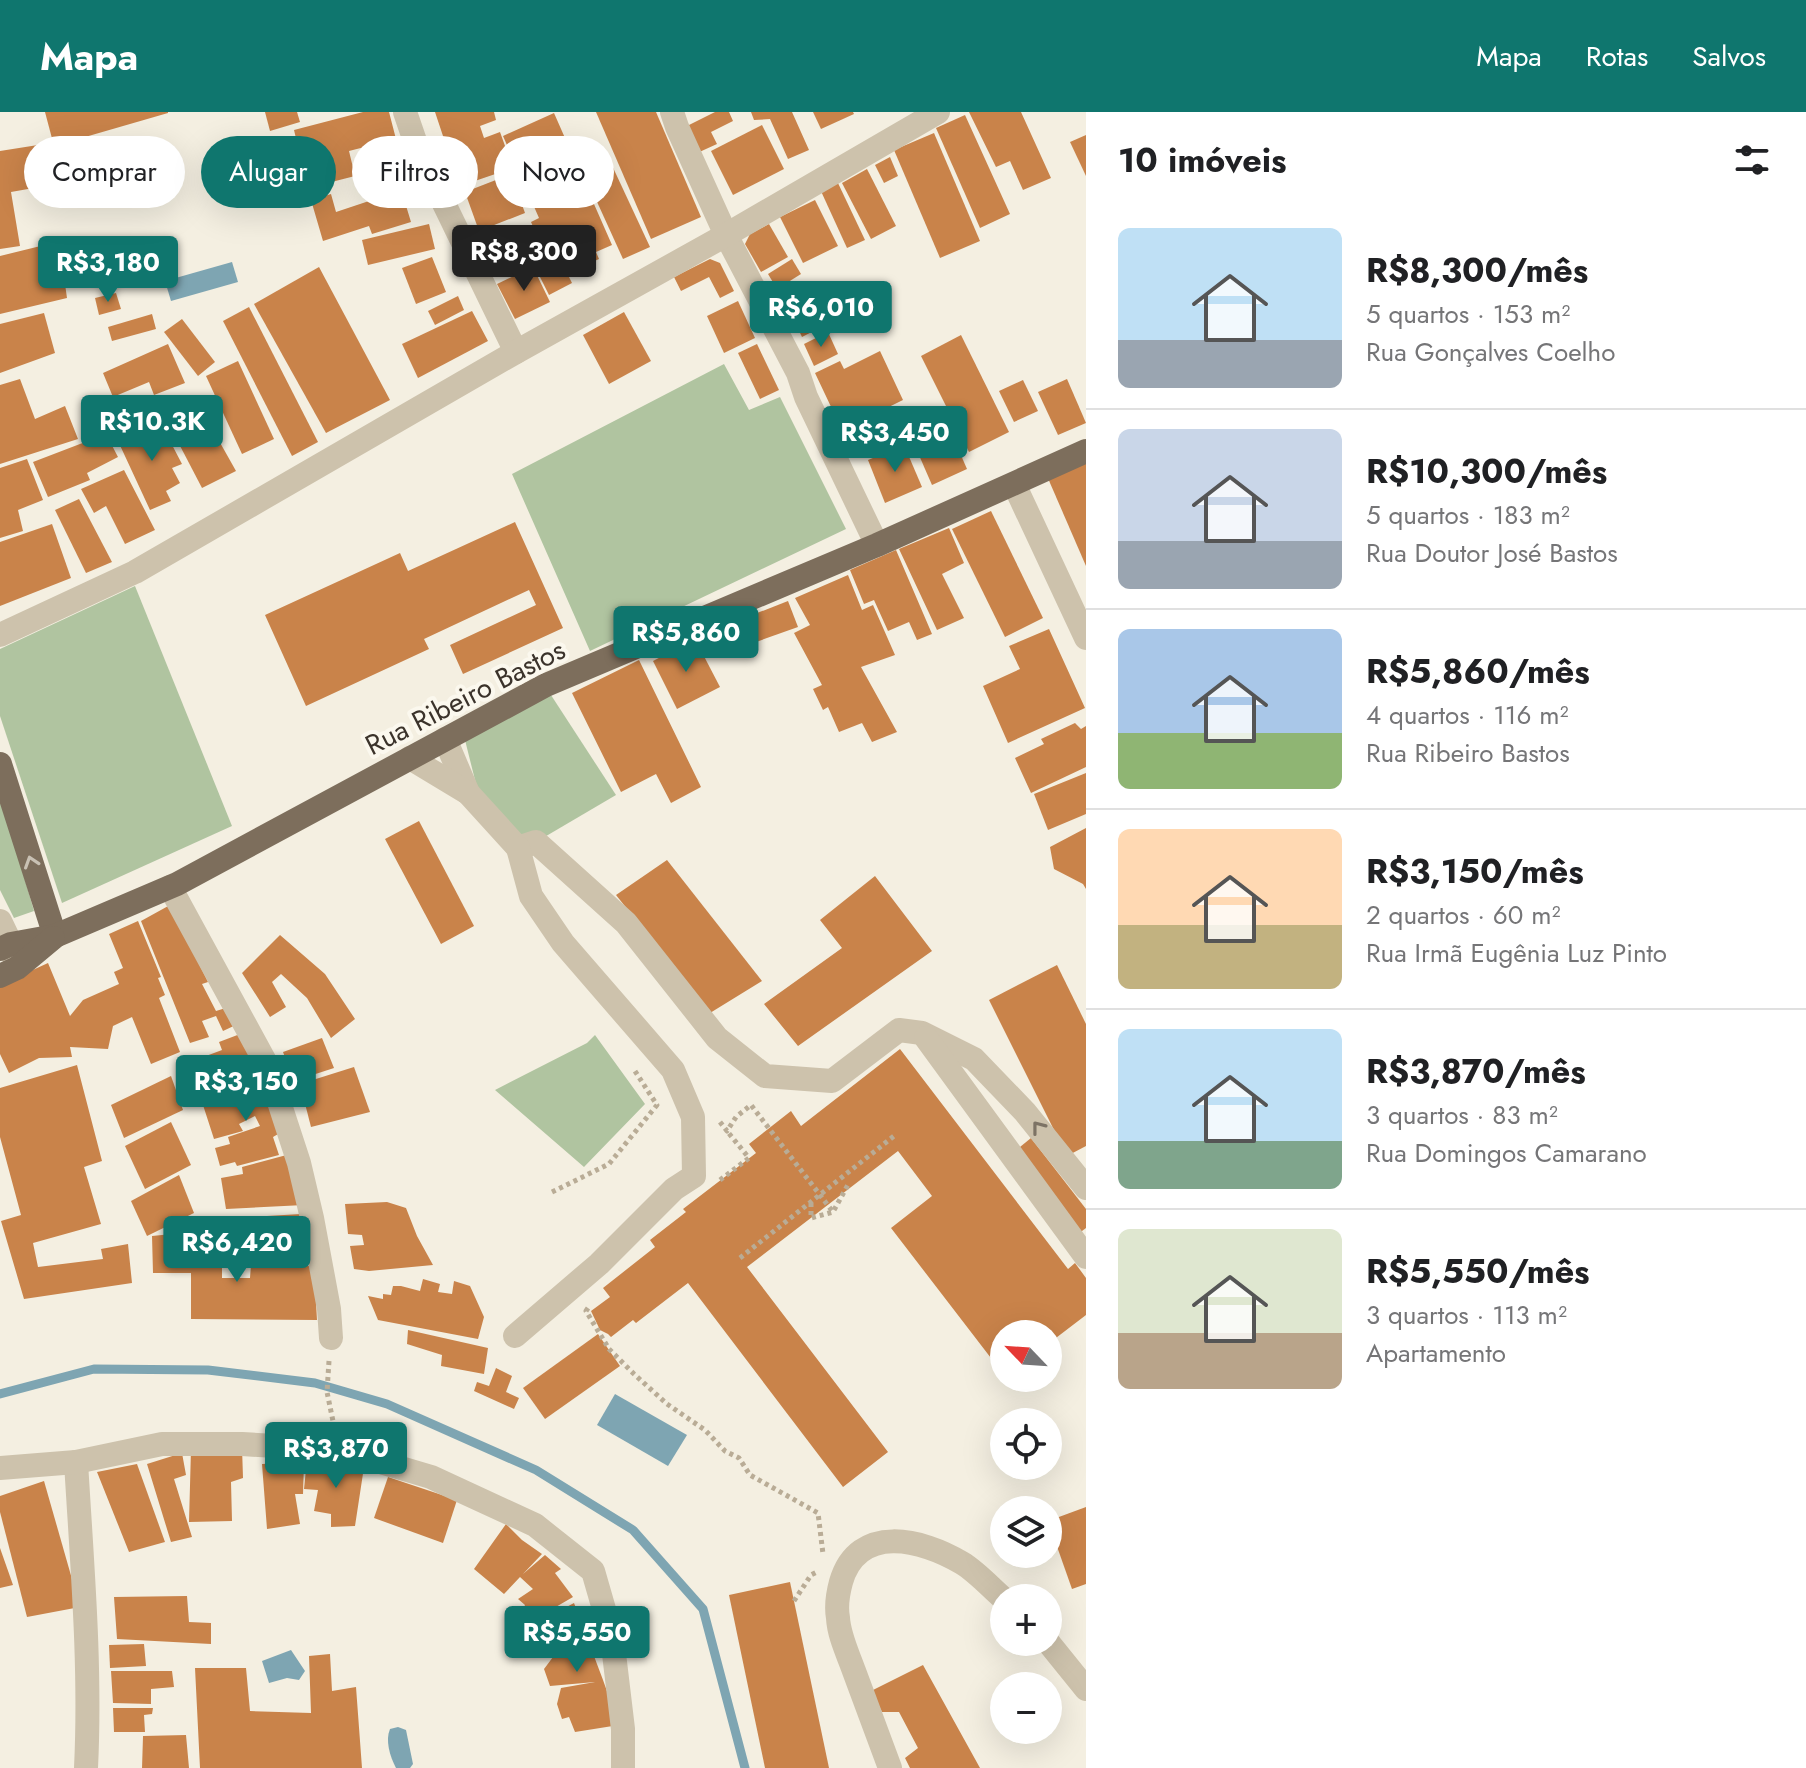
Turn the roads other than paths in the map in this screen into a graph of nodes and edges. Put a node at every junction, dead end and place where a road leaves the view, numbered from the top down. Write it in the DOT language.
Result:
graph roads {
  1 [pos="405,112"];
  2 [pos="672,112"];
  3 [pos="938,112"];
  4 [pos="726,235"];
  5 [pos="516,352"];
  6 [pos="1086,451"];
  7 [pos="1014,484"];
  8 [pos="877,545"];
  9 [pos="0,635"];
  10 [pos="1086,638"];
  11 [pos="445,739"];
  12 [pos="410,758"];
  13 [pos="0,764"];
  14 [pos="468,793"];
  15 [pos="518,848"];
  16 [pos="170,887"];
  17 [pos="0,921"];
  18 [pos="55,936"];
  19 [pos="5,946"];
  20 [pos="8,972"];
  21 [pos="922,1033"];
  22 [pos="1086,1188"];
  23 [pos="1086,1257"];
  24 [pos="515,1336"];
  25 [pos="331,1338"];
  26 [pos="76,1462"];
  27 [pos="0,1468"];
  28 [pos="990,1587"];
  29 [pos="1059,1656"];
  30 [pos="1086,1689"];
  31 [pos="86,1768"];
  32 [pos="623,1768"];
  33 [pos="890,1768"];
  1 -- 5 [label="street"];
  2 -- 4 [label="street"];
  3 -- 4 [label="street"];
  4 -- 5 [label="street"];
  4 -- 8 [label="street"];
  5 -- 9 [label="street"];
  6 -- 7 [label="main road, Rua Ribeiro Bastos"];
  7 -- 8 [label="main road, Rua Ribeiro Bastos"];
  7 -- 10 [label="street"];
  8 -- 11 [label="main road, Rua Ribeiro Bastos"];
  11 -- 12 [label="main road, Rua Ribeiro Bastos"];
  11 -- 14 [label="street"];
  12 -- 14 [label="street"];
  12 -- 16 [label="main road, Rua Ribeiro Bastos"];
  18 -- 13 [label="main road, one-way"];
  14 -- 15 [label="street"];
  15 -- 21 [label="street"];
  15 -- 24 [label="street"];
  16 -- 18 [label="main road, Rua Ribeiro Bastos"];
  16 -- 25 [label="street"];
  17 -- 19 [label="street"];
  18 -- 19 [label="main road"];
  18 -- 20 [label="main road"];
  19 -- 20 [label="street"];
  22 -- 21 [label="street, one-way"];
  21 -- 23 [label="street"];
  26 -- 27 [label="street"];
  26 -- 31 [label="street"];
  26 -- 32 [label="street"];
  28 -- 33 [label="street"];
  29 -- 30 [label="street"];
}
